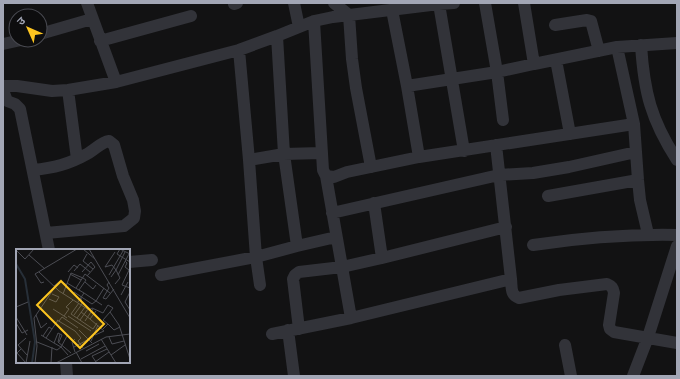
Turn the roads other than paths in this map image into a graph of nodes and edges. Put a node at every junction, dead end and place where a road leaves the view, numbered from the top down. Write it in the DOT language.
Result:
graph roads {
  1 [pos="87,3"];
  2 [pos="294,3"];
  3 [pos="334,3"];
  4 [pos="454,3"];
  5 [pos="485,3"];
  6 [pos="524,3"];
  7 [pos="439,4"];
  8 [pos="392,10"];
  9 [pos="349,15"];
  10 [pos="191,16"];
  11 [pos="92,19"];
  12 [pos="314,21"];
  13 [pos="555,25"];
  14 [pos="299,27"];
  15 [pos="48,32"];
  16 [pos="277,36"];
  17 [pos="100,41"];
  18 [pos="677,43"];
  19 [pos="641,45"];
  20 [pos="617,47"];
  21 [pos="239,50"];
  22 [pos="599,51"];
  23 [pos="556,60"];
  24 [pos="534,64"];
  25 [pos="497,72"];
  26 [pos="452,79"];
  27 [pos="116,82"];
  28 [pos="3,86"];
  29 [pos="407,86"];
  30 [pos="3,90"];
  31 [pos="68,90"];
  32 [pos="503,120"];
  33 [pos="634,124"];
  34 [pos="570,134"];
  35 [pos="496,145"];
  36 [pos="464,151"];
  37 [pos="636,152"];
  38 [pos="321,153"];
  39 [pos="284,154"];
  40 [pos="419,157"];
  41 [pos="77,159"];
  42 [pos="249,160"];
  43 [pos="677,160"];
  44 [pos="371,167"];
  45 [pos="32,170"];
  46 [pos="499,175"];
  47 [pos="326,176"];
  48 [pos="638,180"];
  49 [pos="548,196"];
  50 [pos="374,203"];
  51 [pos="332,213"];
  52 [pos="506,227"];
  53 [pos="46,233"];
  54 [pos="648,234"];
  55 [pos="677,235"];
  56 [pos="336,237"];
  57 [pos="533,245"];
  58 [pos="297,246"];
  59 [pos="677,246"];
  60 [pos="49,249"];
  61 [pos="256,257"];
  62 [pos="382,258"];
  63 [pos="152,260"];
  64 [pos="130,262"];
  65 [pos="342,267"];
  66 [pos="161,275"];
  67 [pos="511,279"];
  68 [pos="260,285"];
  69 [pos="351,318"];
  70 [pos="294,330"];
  71 [pos="272,334"];
  72 [pos="648,337"];
  73 [pos="677,343"];
  74 [pos="565,346"];
  75 [pos="66,363"];
  76 [pos="67,376"];
  77 [pos="294,376"];
  78 [pos="571,376"];
  79 [pos="633,376"];
  1 -- 11 [label="street"];
  2 -- 14 [label="street"];
  3 -- 9 [label="street"];
  4 -- 7 [label="street"];
  5 -- 25 [label="street"];
  6 -- 24 [label="street"];
  7 -- 8 [label="street"];
  7 -- 26 [label="street"];
  8 -- 9 [label="street"];
  8 -- 29 [label="street"];
  9 -- 12 [label="street"];
  9 -- 44 [label="street"];
  10 -- 17 [label="street"];
  11 -- 15 [label="street"];
  11 -- 17 [label="street"];
  12 -- 14 [label="street"];
  12 -- 38 [label="street"];
  13 -- 22 [label="street"];
  14 -- 16 [label="street"];
  16 -- 21 [label="street"];
  16 -- 39 [label="street"];
  17 -- 27 [label="street"];
  18 -- 19 [label="street"];
  19 -- 20 [label="street"];
  19 -- 43 [label="street"];
  20 -- 22 [label="street"];
  20 -- 33 [label="street"];
  21 -- 27 [label="street"];
  21 -- 42 [label="street"];
  22 -- 23 [label="street"];
  23 -- 24 [label="street"];
  23 -- 34 [label="street"];
  24 -- 25 [label="street"];
  25 -- 26 [label="street"];
  25 -- 32 [label="street"];
  26 -- 29 [label="street"];
  26 -- 36 [label="street"];
  27 -- 31 [label="street"];
  28 -- 31 [label="street"];
  29 -- 40 [label="street"];
  30 -- 45 [label="street"];
  31 -- 41 [label="street"];
  33 -- 34 [label="street"];
  33 -- 37 [label="street"];
  34 -- 35 [label="street"];
  35 -- 36 [label="street"];
  35 -- 46 [label="street"];
  36 -- 40 [label="street"];
  37 -- 46 [label="street"];
  37 -- 48 [label="street"];
  38 -- 39 [label="street"];
  38 -- 47 [label="street"];
  39 -- 42 [label="street"];
  39 -- 58 [label="street"];
  40 -- 44 [label="street"];
  41 -- 45 [label="street"];
  41 -- 53 [label="street"];
  42 -- 61 [label="street"];
  44 -- 47 [label="street"];
  45 -- 53 [label="street"];
  46 -- 50 [label="street"];
  46 -- 52 [label="street"];
  47 -- 51 [label="street"];
  48 -- 49 [label="street"];
  48 -- 54 [label="street"];
  50 -- 51 [label="street"];
  50 -- 62 [label="street"];
  51 -- 56 [label="street"];
  52 -- 62 [label="street"];
  52 -- 67 [label="street"];
  53 -- 60 [label="street"];
  54 -- 55 [label="street"];
  54 -- 57 [label="street"];
  56 -- 58 [label="street"];
  56 -- 65 [label="street"];
  58 -- 61 [label="street"];
  59 -- 72 [label="street"];
  61 -- 66 [label="street"];
  61 -- 68 [label="street"];
  62 -- 65 [label="street"];
  63 -- 64 [label="street"];
  65 -- 69 [label="street"];
  65 -- 70 [label="street"];
  67 -- 69 [label="street"];
  67 -- 72 [label="street"];
  69 -- 70 [label="street"];
  70 -- 71 [label="street"];
  70 -- 77 [label="street"];
  72 -- 73 [label="street"];
  72 -- 79 [label="street"];
  74 -- 78 [label="street"];
  75 -- 76 [label="street"];
}
